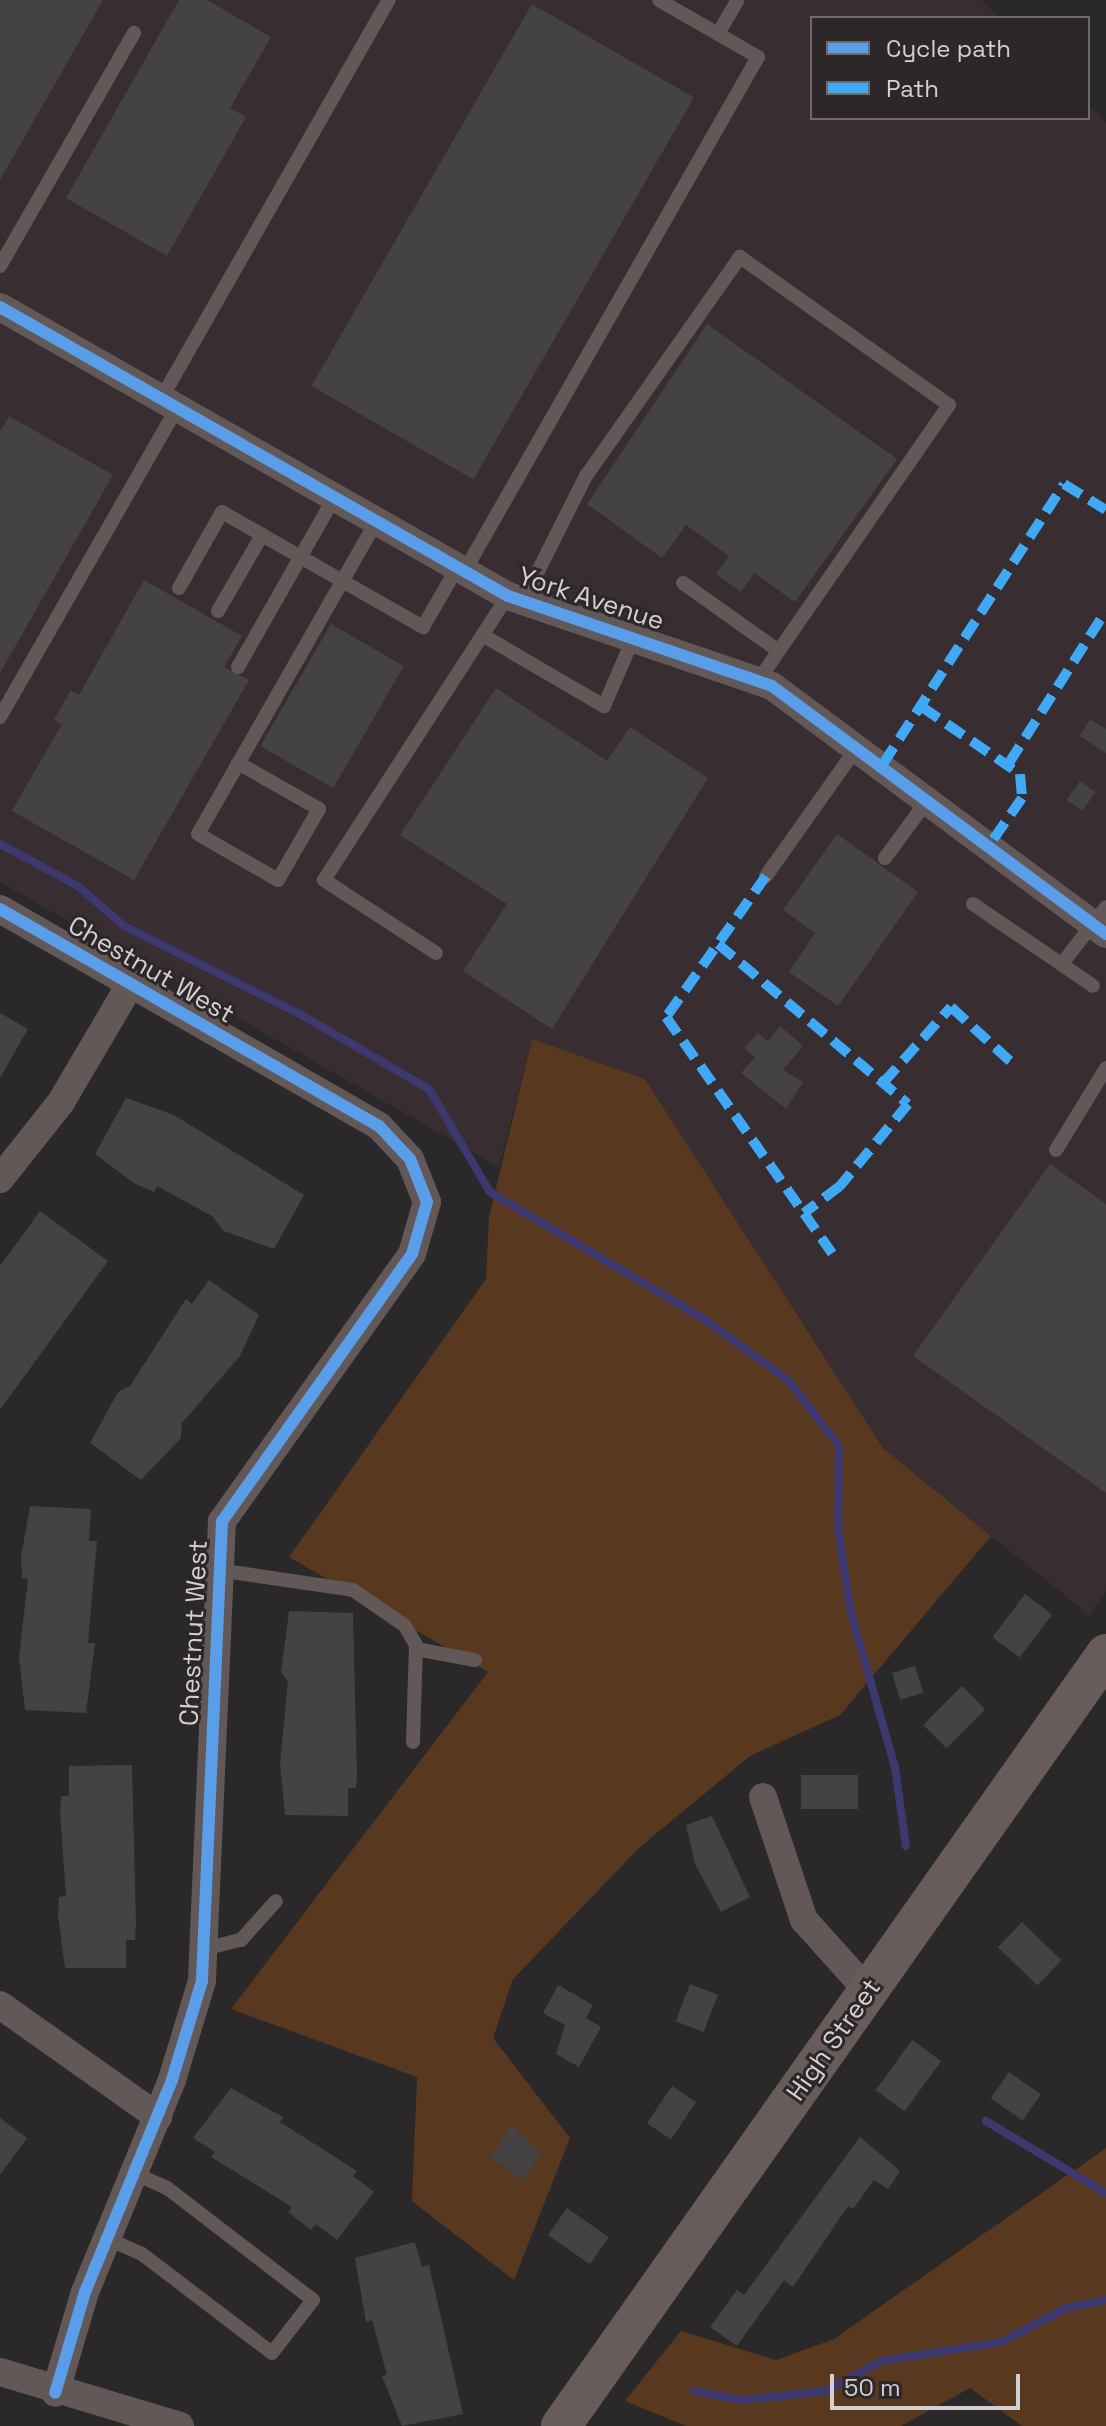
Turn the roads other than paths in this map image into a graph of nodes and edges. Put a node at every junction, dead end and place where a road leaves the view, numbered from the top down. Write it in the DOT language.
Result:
graph roads {
  1 [pos="389,0"];
  2 [pos="659,0"];
  3 [pos="738,0"];
  4 [pos="134,33"];
  5 [pos="718,34"];
  6 [pos="0,266"];
  7 [pos="0,307"];
  8 [pos="169,404"];
  9 [pos="334,498"];
  10 [pos="376,522"];
  11 [pos="262,535"];
  12 [pos="301,557"];
  13 [pos="460,570"];
  14 [pos="343,581"];
  15 [pos="683,583"];
  16 [pos="179,588"];
  17 [pos="515,600"];
  18 [pos="218,611"];
  19 [pos="484,636"];
  20 [pos="633,639"];
  21 [pos="776,649"];
  22 [pos="238,667"];
  23 [pos="759,679"];
  24 [pos="0,717"];
  25 [pos="858,746"];
  26 [pos="238,763"];
  27 [pos="929,798"];
  28 [pos="885,858"];
  29 [pos="766,876"];
  30 [pos="973,904"];
  31 [pos="0,909"];
  32 [pos="1101,922"];
  33 [pos="436,953"];
  34 [pos="1064,961"];
  35 [pos="131,983"];
  36 [pos="1093,986"];
  37 [pos="1106,1068"];
  38 [pos="1056,1150"];
  39 [pos="0,1179"];
  40 [pos="217,1570"];
  41 [pos="416,1649"];
  42 [pos="1106,1654"];
  43 [pos="475,1660"];
  44 [pos="413,1742"];
  45 [pos="763,1797"];
  46 [pos="276,1901"];
  47 [pos="204,1949"];
  48 [pos="868,1991"];
  49 [pos="0,2005"];
  50 [pos="158,2117"];
  51 [pos="135,2174"];
  52 [pos="106,2238"];
  53 [pos="0,2372"];
  54 [pos="55,2393"];
  55 [pos="180,2426"];
  56 [pos="561,2426"];
  1 -- 8 [label="lane"];
  2 -- 5 [label="lane"];
  3 -- 5 [label="lane"];
  4 -- 6 [label="lane"];
  5 -- 13 [label="lane"];
  7 -- 8 [label="street, York Avenue"];
  8 -- 9 [label="street, York Avenue"];
  8 -- 24 [label="lane"];
  9 -- 10 [label="street, York Avenue"];
  9 -- 12 [label="lane"];
  10 -- 13 [label="street, York Avenue"];
  10 -- 14 [label="lane"];
  11 -- 12 [label="lane"];
  11 -- 16 [label="lane"];
  11 -- 18 [label="lane"];
  12 -- 14 [label="lane"];
  12 -- 22 [label="lane"];
  13 -- 14 [label="lane"];
  13 -- 17 [label="street, York Avenue"];
  14 -- 26 [label="lane"];
  15 -- 21 [label="lane"];
  17 -- 19 [label="lane"];
  17 -- 20 [label="street, York Avenue"];
  17 -- 21 [label="lane"];
  19 -- 20 [label="lane"];
  19 -- 33 [label="lane"];
  20 -- 23 [label="street, York Avenue"];
  21 -- 23 [label="lane"];
  23 -- 25 [label="street, York Avenue"];
  25 -- 27 [label="street, York Avenue"];
  25 -- 29 [label="lane"];
  26 -- 26 [label="lane"];
  27 -- 28 [label="lane"];
  27 -- 32 [label="street, York Avenue"];
  30 -- 34 [label="lane"];
  31 -- 35 [label="street, Chestnut West"];
  32 -- 34 [label="lane"];
  34 -- 36 [label="lane"];
  35 -- 39 [label="street"];
  35 -- 40 [label="street, Chestnut West"];
  37 -- 38 [label="lane"];
  40 -- 41 [label="lane"];
  40 -- 47 [label="street, Chestnut West"];
  41 -- 43 [label="lane"];
  41 -- 44 [label="lane"];
  42 -- 48 [label="main road, High Street"];
  45 -- 48 [label="street"];
  46 -- 47 [label="lane"];
  47 -- 50 [label="street, Chestnut West"];
  48 -- 56 [label="main road, High Street"];
  49 -- 50 [label="street"];
  50 -- 51 [label="street, Chestnut West"];
  51 -- 52 [label="street, Chestnut West"];
  51 -- 52 [label="lane"];
  52 -- 54 [label="street, Chestnut West"];
  53 -- 54 [label="street"];
  54 -- 55 [label="street"];
}
